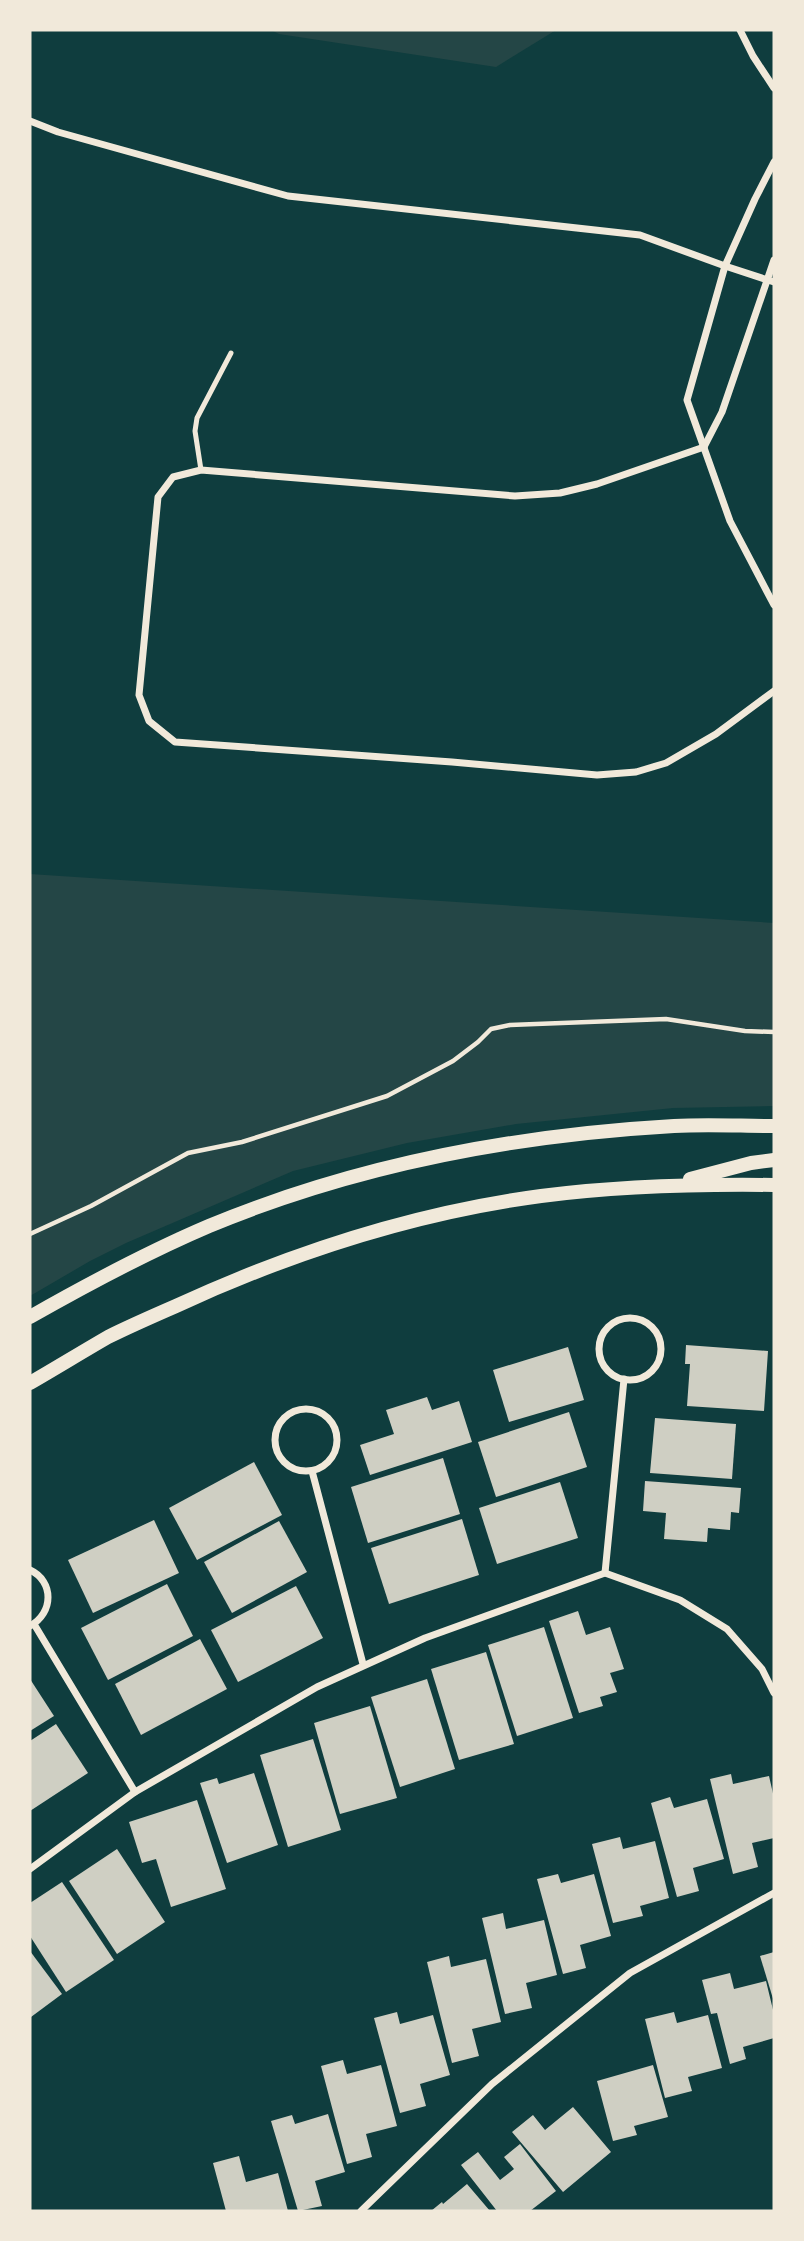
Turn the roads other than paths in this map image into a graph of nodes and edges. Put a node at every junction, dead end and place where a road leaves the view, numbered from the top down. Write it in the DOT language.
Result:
graph roads {
  1 [pos="740,30"];
  2 [pos="774,88"];
  3 [pos="30,121"];
  4 [pos="774,162"];
  5 [pos="774,260"];
  6 [pos="724,267"];
  7 [pos="770,281"];
  8 [pos="231,353"];
  9 [pos="704,447"];
  10 [pos="201,470"];
  11 [pos="774,605"];
  12 [pos="774,691"];
  13 [pos="774,1126"];
  14 [pos="774,1160"];
  15 [pos="672,1184"];
  16 [pos="774,1185"];
  17 [pos="30,1317"];
  18 [pos="624,1379"];
  19 [pos="30,1383"];
  20 [pos="312,1471"];
  21 [pos="30,1570"];
  22 [pos="605,1573"];
  23 [pos="32,1625"];
  24 [pos="363,1664"];
  25 [pos="774,1693"];
  26 [pos="135,1792"];
  27 [pos="30,1869"];
  28 [pos="774,1893"];
  29 [pos="361,2211"];
  1 -- 2 [label="street"];
  3 -- 6 [label="street"];
  4 -- 6 [label="street"];
  5 -- 7 [label="street"];
  6 -- 7 [label="street"];
  6 -- 9 [label="street"];
  7 -- 9 [label="street"];
  8 -- 10 [label="lane"];
  9 -- 10 [label="street"];
  9 -- 11 [label="street"];
  10 -- 12 [label="street"];
  13 -- 17 [label="main road"];
  14 -- 15 [label="main road"];
  15 -- 16 [label="main road"];
  15 -- 19 [label="main road"];
  18 -- 18 [label="street"];
  18 -- 22 [label="street"];
  20 -- 20 [label="street"];
  20 -- 24 [label="street"];
  21 -- 23 [label="street"];
  22 -- 24 [label="street"];
  22 -- 25 [label="street"];
  23 -- 26 [label="street"];
  24 -- 26 [label="street"];
  26 -- 27 [label="street"];
  28 -- 29 [label="street"];
}
